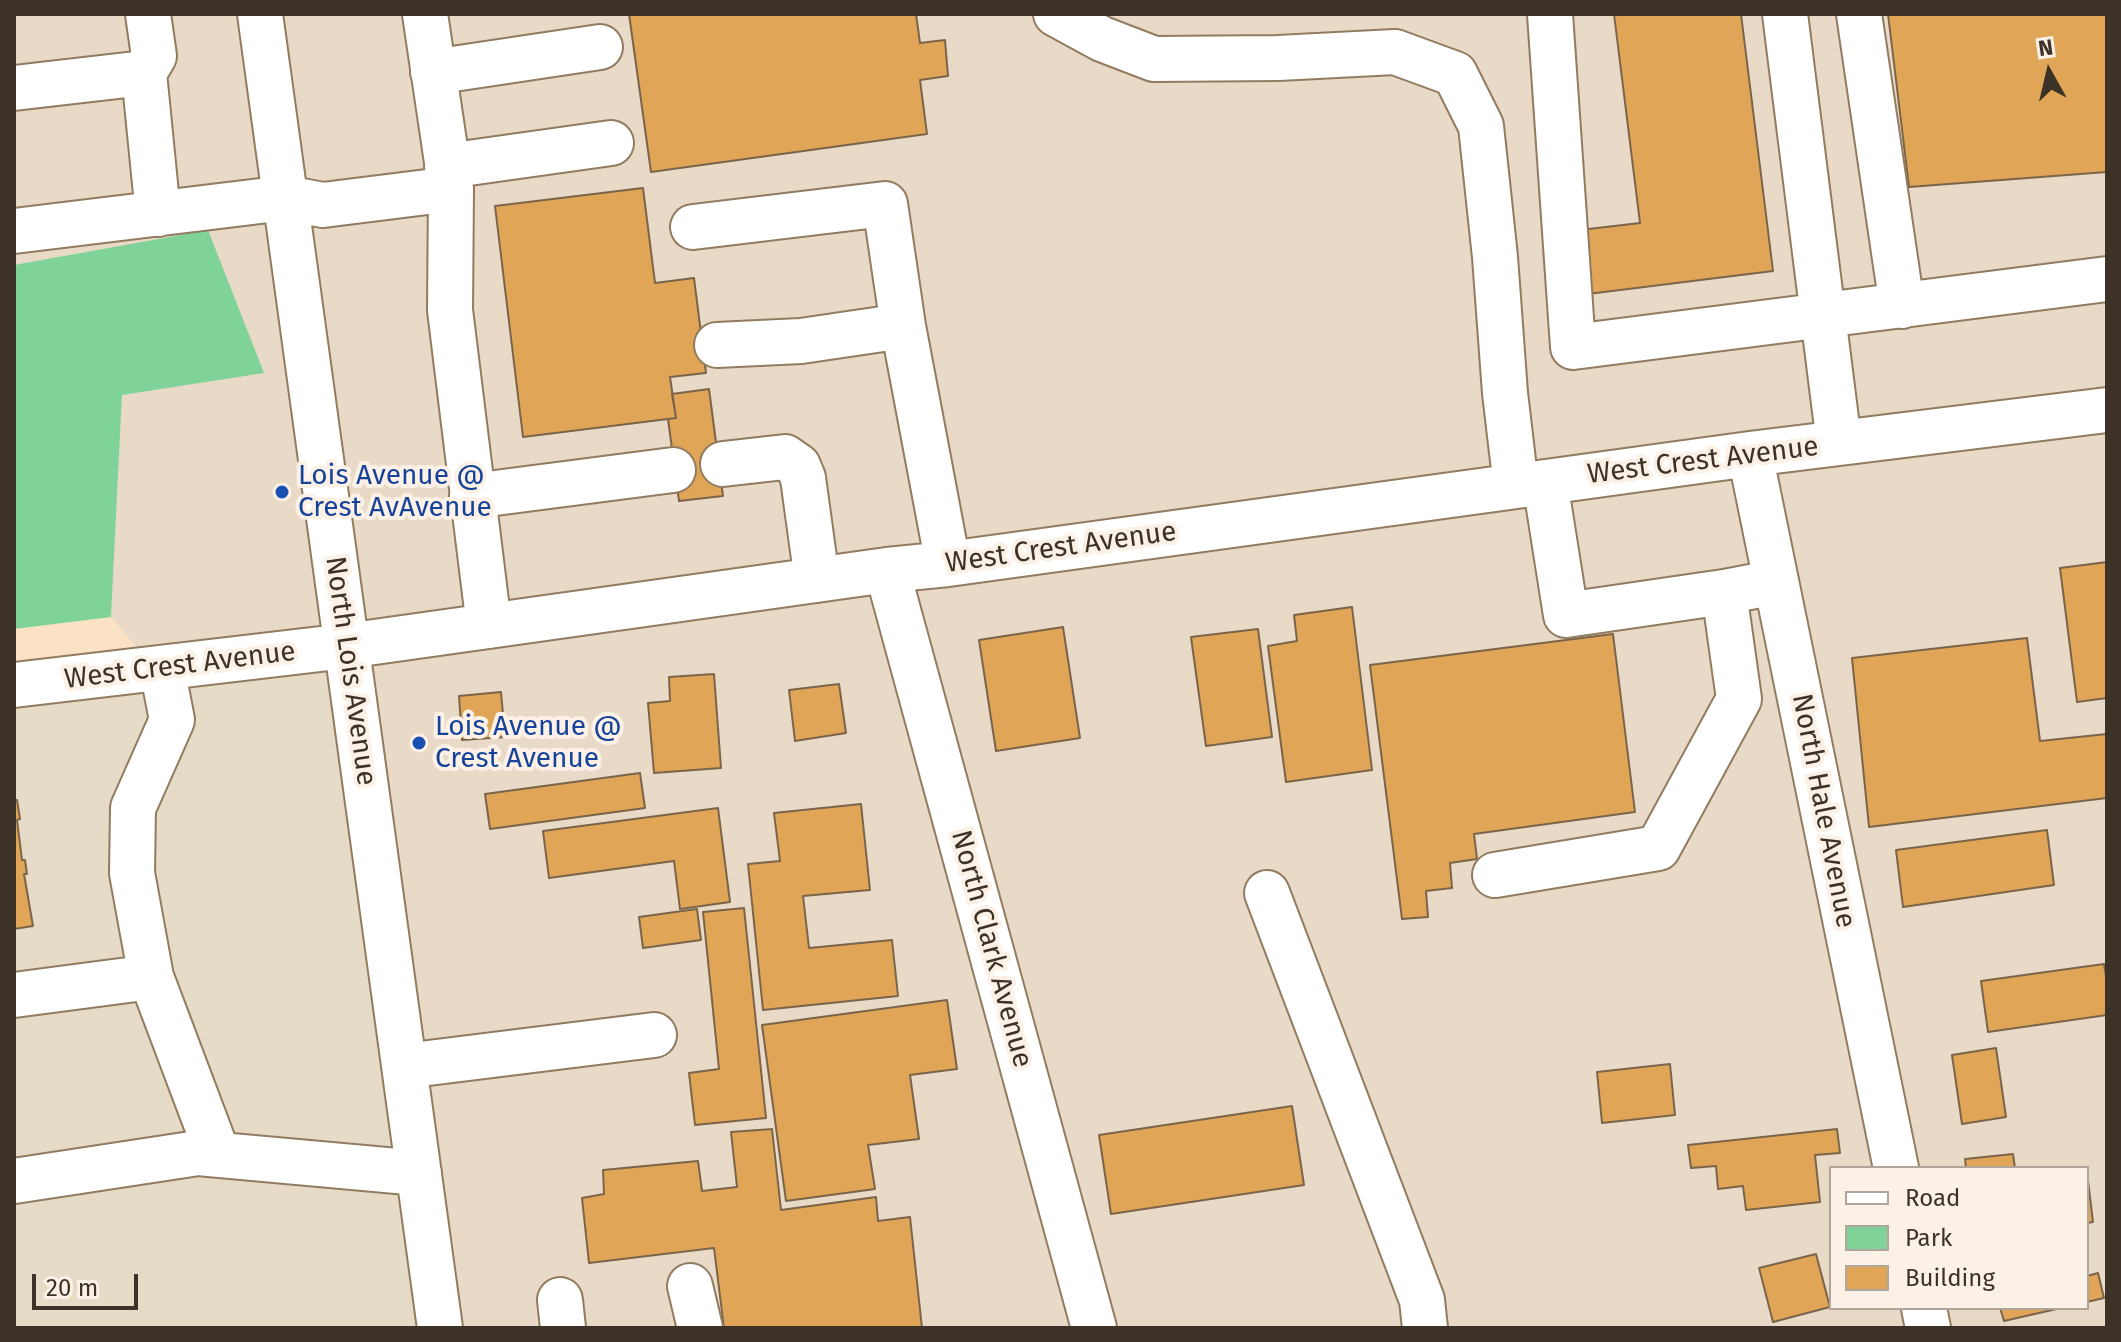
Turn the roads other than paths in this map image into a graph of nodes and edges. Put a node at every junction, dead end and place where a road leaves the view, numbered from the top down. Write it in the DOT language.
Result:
graph roads {
  1 [pos="148,14"];
  2 [pos="260,14"];
  3 [pos="425,14"];
  4 [pos="1056,14"];
  5 [pos="1550,14"];
  6 [pos="1785,14"];
  7 [pos="1859,14"];
  8 [pos="1116,27"];
  9 [pos="600,47"];
  10 [pos="433,72"];
  11 [pos="144,73"];
  12 [pos="14,88"];
  13 [pos="611,143"];
  14 [pos="449,178"];
  15 [pos="285,198"];
  16 [pos="158,214"];
  17 [pos="693,227"];
  18 [pos="14,231"];
  19 [pos="2107,279"];
  20 [pos="1902,306"];
  21 [pos="1822,315"];
  22 [pos="903,326"];
  23 [pos="717,345"];
  24 [pos="2107,410"];
  25 [pos="1839,443"];
  26 [pos="1750,454"];
  27 [pos="723,464"];
  28 [pos="673,470"];
  29 [pos="1531,484"];
  30 [pos="472,496"];
  31 [pos="948,564"];
  32 [pos="887,570"];
  33 [pos="817,580"];
  34 [pos="1776,582"];
  35 [pos="1724,592"];
  36 [pos="489,626"];
  37 [pos="346,646"];
  38 [pos="162,668"];
  39 [pos="14,685"];
  40 [pos="1495,875"];
  41 [pos="1267,893"];
  42 [pos="151,977"];
  43 [pos="14,995"];
  44 [pos="654,1035"];
  45 [pos="404,1066"];
  46 [pos="218,1155"];
  47 [pos="1896,1166"];
  48 [pos="419,1173"];
  49 [pos="14,1181"];
  50 [pos="690,1286"];
  51 [pos="440,1328"];
  52 [pos="700,1328"];
  53 [pos="1094,1328"];
  54 [pos="1425,1328"];
  1 -- 11 [label="street"];
  2 -- 15 [label="street, North Lois Avenue"];
  3 -- 10 [label="street"];
  4 -- 8 [label="street"];
  5 -- 21 [label="street"];
  6 -- 21 [label="street"];
  7 -- 20 [label="street"];
  8 -- 29 [label="street"];
  9 -- 10 [label="street"];
  10 -- 14 [label="street"];
  11 -- 12 [label="street"];
  11 -- 16 [label="street"];
  13 -- 14 [label="street"];
  14 -- 15 [label="street"];
  14 -- 30 [label="street"];
  15 -- 16 [label="street"];
  15 -- 37 [label="street, North Lois Avenue"];
  16 -- 18 [label="street"];
  17 -- 22 [label="street"];
  19 -- 20 [label="street"];
  20 -- 21 [label="street"];
  21 -- 25 [label="street"];
  22 -- 23 [label="street"];
  22 -- 31 [label="street"];
  24 -- 25 [label="street, West Crest Avenue"];
  25 -- 26 [label="street, West Crest Avenue"];
  26 -- 29 [label="street, West Crest Avenue"];
  26 -- 34 [label="street, North Hale Avenue"];
  27 -- 33 [label="street"];
  28 -- 30 [label="street"];
  29 -- 31 [label="street, West Crest Avenue"];
  29 -- 35 [label="street"];
  30 -- 36 [label="street"];
  31 -- 32 [label="street, West Crest Avenue"];
  32 -- 33 [label="street, West Crest Avenue"];
  32 -- 53 [label="street, North Clark Avenue"];
  33 -- 36 [label="street, West Crest Avenue"];
  34 -- 35 [label="street"];
  34 -- 47 [label="street, North Hale Avenue"];
  35 -- 40 [label="street"];
  36 -- 37 [label="street, West Crest Avenue"];
  37 -- 38 [label="street, West Crest Avenue"];
  37 -- 45 [label="street, North Lois Avenue"];
  38 -- 39 [label="street, West Crest Avenue"];
  38 -- 42 [label="street"];
  41 -- 54 [label="street"];
  42 -- 43 [label="street"];
  42 -- 46 [label="street"];
  44 -- 45 [label="street"];
  45 -- 48 [label="street, North Lois Avenue"];
  46 -- 48 [label="street"];
  46 -- 49 [label="street"];
  48 -- 51 [label="street, North Lois Avenue"];
  50 -- 52 [label="street"];
}
